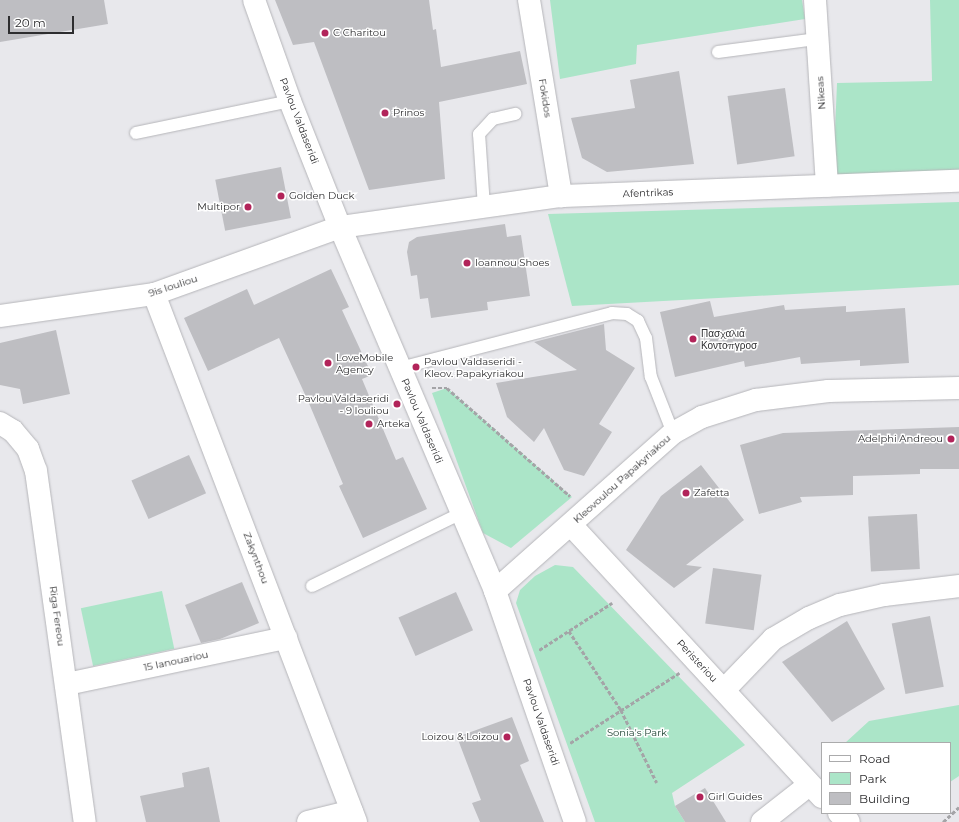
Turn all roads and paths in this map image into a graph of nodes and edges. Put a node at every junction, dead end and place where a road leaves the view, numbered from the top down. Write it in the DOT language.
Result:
graph roads {
  1 [pos="254,0"];
  2 [pos="529,0"];
  3 [pos="815,0"];
  4 [pos="817,38"];
  5 [pos="718,52"];
  6 [pos="290,101"];
  7 [pos="516,114"];
  8 [pos="136,134"];
  9 [pos="959,181"];
  10 [pos="827,186"];
  11 [pos="561,196"];
  12 [pos="484,207"];
  13 [pos="340,227"];
  14 [pos="154,294"];
  15 [pos="0,316"];
  16 [pos="400,368"];
  17 [pos="408,388"];
  18 [pos="959,388"];
  19 [pos="0,423"];
  20 [pos="673,432"];
  21 [pos="462,513"];
  22 [pos="571,525"];
  23 [pos="312,586"];
  24 [pos="959,586"];
  25 [pos="632,590"];
  26 [pos="495,591"];
  27 [pos="568,631"];
  28 [pos="286,638"];
  29 [pos="697,661"];
  30 [pos="520,662"];
  31 [pos="67,684"];
  32 [pos="724,690"];
  33 [pos="621,710"];
  34 [pos="552,754"];
  35 [pos="657,783"];
  36 [pos="815,791"];
  37 [pos="959,807"];
  38 [pos="840,814"];
  39 [pos="354,816"];
  40 [pos="85,822"];
  41 [pos="308,822"];
  42 [pos="575,822"];
  43 [pos="762,822"];
  44 [pos="849,822"];
  45 [pos="943,822"];
  1 -- 6 [label="street, Pavlou Valdaseridi"];
  2 -- 11 [label="street, Fokidos"];
  3 -- 4 [label="street, Nikeas"];
  4 -- 5 [label="lane"];
  4 -- 10 [label="street, Nikeas"];
  6 -- 8 [label="lane"];
  6 -- 13 [label="street, Pavlou Valdaseridi"];
  7 -- 12 [label="lane"];
  9 -- 10 [label="street, Afentrikas"];
  10 -- 11 [label="street, Afentrikas"];
  11 -- 12 [label="street, Afentrikas"];
  12 -- 13 [label="street, Afentrikas"];
  13 -- 14 [label="street, 9is Iouliou"];
  13 -- 16 [label="street, Pavlou Valdaseridi"];
  14 -- 15 [label="street, 9is Iouliou"];
  14 -- 28 [label="street, Zakynthou"];
  16 -- 17 [label="street, Pavlou Valdaseridi"];
  16 -- 20 [label="lane"];
  17 -- 21 [label="street, Pavlou Valdaseridi"];
  17 -- 22 [label="path"];
  18 -- 20 [label="street, Kleovoulou Papakyriakou"];
  19 -- 31 [label="street, Riga Fereou"];
  20 -- 22 [label="street, Kleovoulou Papakyriakou"];
  21 -- 23 [label="lane"];
  21 -- 26 [label="street, Pavlou Valdaseridi"];
  22 -- 25 [label="street, Peristeriou"];
  22 -- 26 [label="street, Kleovoulou Papakyriakou"];
  24 -- 32 [label="street"];
  25 -- 27 [label="path"];
  25 -- 29 [label="street, Peristeriou"];
  26 -- 30 [label="street, Pavlou Valdaseridi"];
  27 -- 30 [label="path"];
  27 -- 33 [label="path"];
  28 -- 31 [label="street, 15 Ianouariou"];
  28 -- 39 [label="street, Zakynthou"];
  29 -- 32 [label="street, Peristeriou"];
  29 -- 33 [label="path"];
  30 -- 34 [label="street, Pavlou Valdaseridi"];
  31 -- 40 [label="street, Riga Fereou"];
  32 -- 36 [label="street, Peristeriou"];
  33 -- 34 [label="path"];
  33 -- 35 [label="path"];
  34 -- 42 [label="street, Pavlou Valdaseridi"];
  36 -- 43 [label="street"];
  37 -- 45 [label="path"];
  38 -- 44 [label="street"];
  39 -- 41 [label="street"];
}
